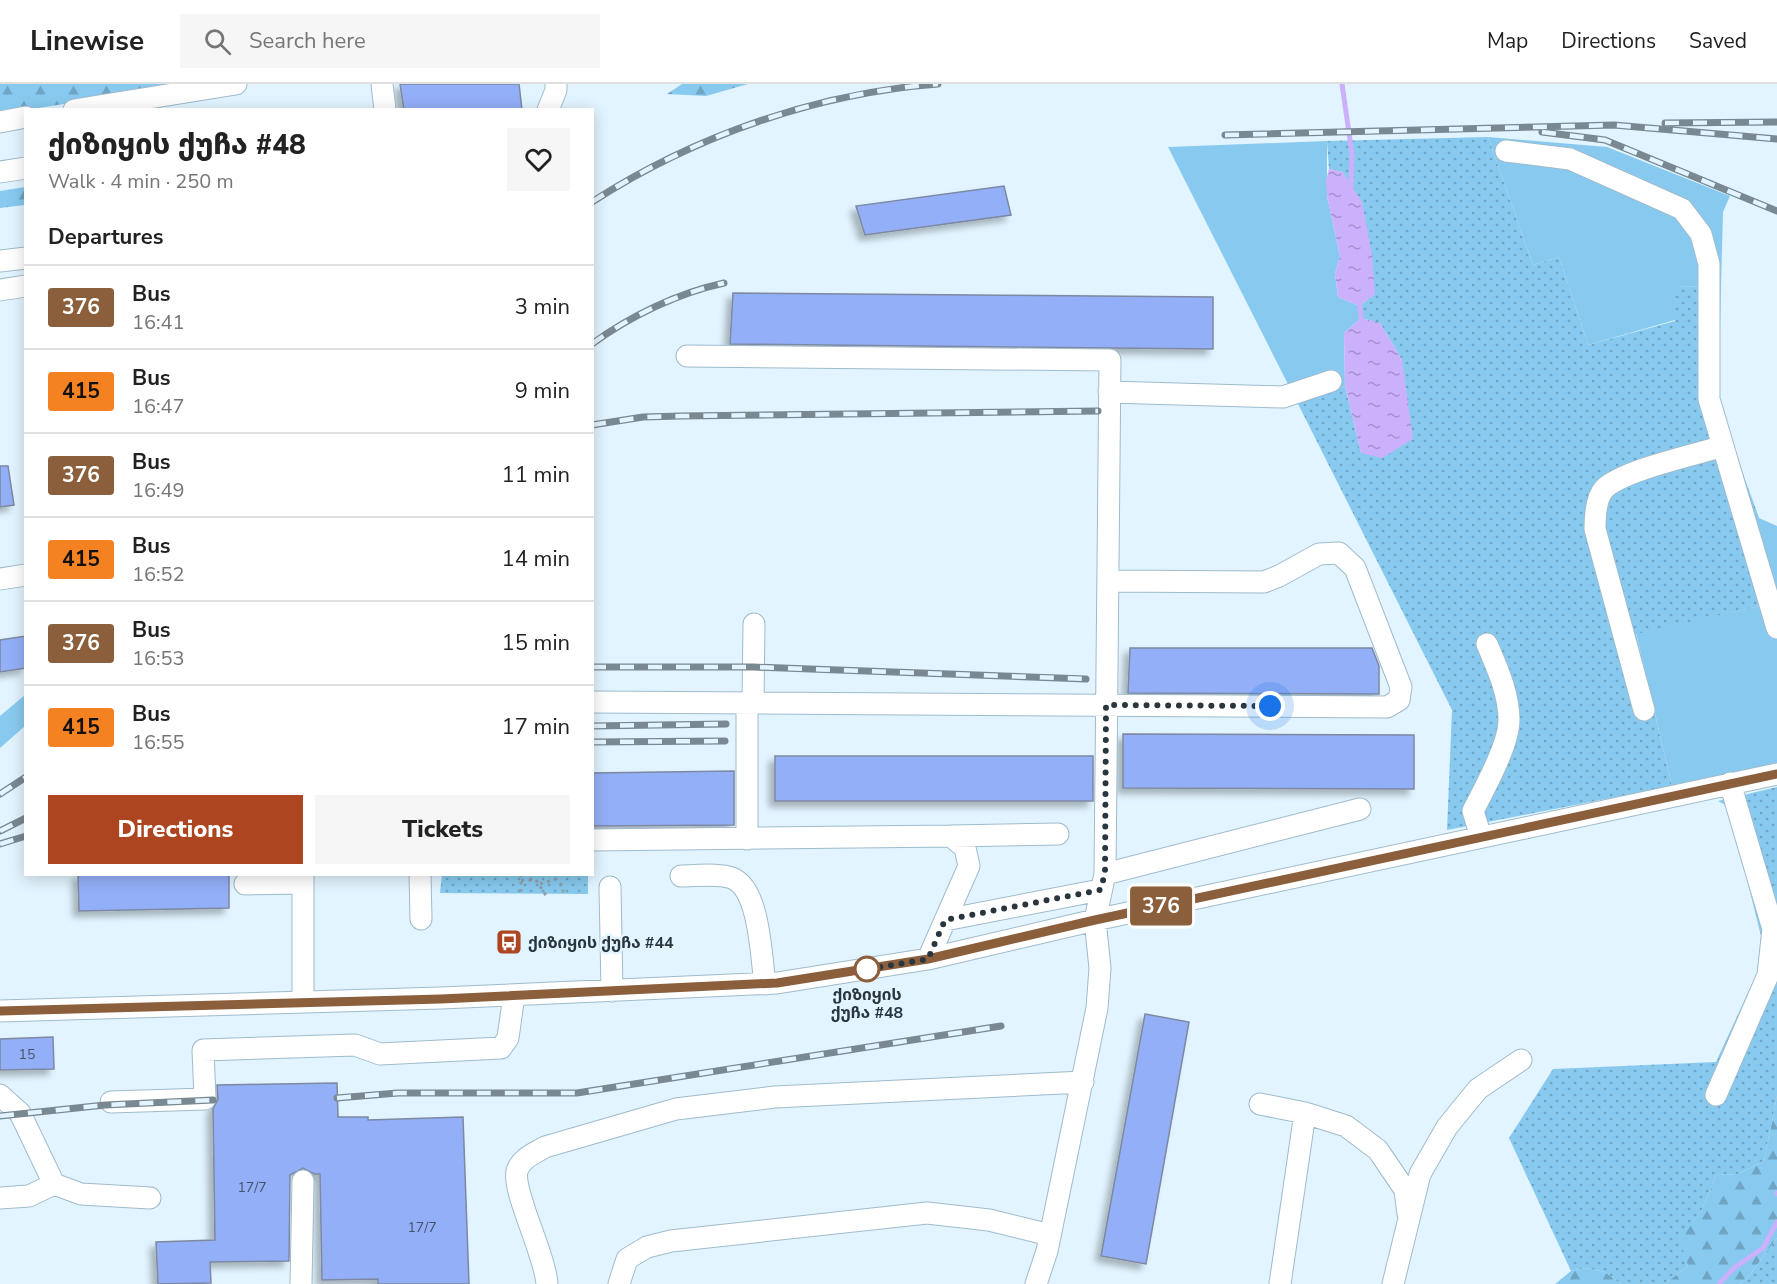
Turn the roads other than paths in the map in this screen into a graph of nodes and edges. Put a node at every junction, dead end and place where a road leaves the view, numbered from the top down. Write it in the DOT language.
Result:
graph roads {
  1 [pos="236,84"];
  2 [pos="382,84"];
  3 [pos="556,84"];
  4 [pos="86,108"];
  5 [pos="385,108"];
  6 [pos="549,108"];
  7 [pos="24,117"];
  8 [pos="0,122"];
  9 [pos="1506,150"];
  10 [pos="24,168"];
  11 [pos="0,172"];
  12 [pos="24,183"];
  13 [pos="0,186"];
  14 [pos="24,258"];
  15 [pos="0,261"];
  16 [pos="24,286"];
  17 [pos="0,290"];
  18 [pos="687,356"];
  19 [pos="1331,381"];
  20 [pos="1109,392"];
  21 [pos="1723,446"];
  22 [pos="24,575"];
  23 [pos="0,579"];
  24 [pos="1108,582"];
  25 [pos="754,624"];
  26 [pos="1777,628"];
  27 [pos="1487,644"];
  28 [pos="594,702"];
  29 [pos="750,703"];
  30 [pos="1106,705"];
  31 [pos="1644,710"];
  32 [pos="1777,774"];
  33 [pos="1730,783"];
  34 [pos="1360,809"];
  35 [pos="1058,834"];
  36 [pos="951,836"];
  37 [pos="1481,837"];
  38 [pos="747,839"];
  39 [pos="594,840"];
  40 [pos="420,876"];
  41 [pos="681,876"];
  42 [pos="303,879"];
  43 [pos="1102,882"];
  44 [pos="245,884"];
  45 [pos="610,886"];
  46 [pos="421,919"];
  47 [pos="945,920"];
  48 [pos="1095,920"];
  49 [pos="928,959"];
  50 [pos="765,984"];
  51 [pos="612,991"];
  52 [pos="514,995"];
  53 [pos="303,1002"];
  54 [pos="0,1011"];
  55 [pos="1521,1060"];
  56 [pos="1083,1082"];
  57 [pos="0,1095"];
  58 [pos="1716,1095"];
  59 [pos="111,1102"];
  60 [pos="1260,1104"];
  61 [pos="1305,1113"];
  62 [pos="303,1181"];
  63 [pos="54,1184"];
  64 [pos="0,1198"];
  65 [pos="150,1198"];
  66 [pos="1408,1221"];
  67 [pos="1050,1235"];
  68 [pos="301,1284"];
  69 [pos="547,1284"];
  70 [pos="619,1284"];
  71 [pos="1036,1284"];
  72 [pos="1280,1284"];
  73 [pos="1393,1284"];
  1 -- 4 [label="street"];
  2 -- 5 [label="street"];
  3 -- 6 [label="street"];
  7 -- 8 [label="street"];
  9 -- 21 [label="street"];
  10 -- 11 [label="street"];
  12 -- 13 [label="street"];
  14 -- 15 [label="street"];
  16 -- 17 [label="street"];
  18 -- 20 [label="street"];
  19 -- 20 [label="street"];
  20 -- 24 [label="street"];
  21 -- 26 [label="street"];
  21 -- 31 [label="street"];
  22 -- 23 [label="street"];
  24 -- 30 [label="street"];
  24 -- 30 [label="street"];
  25 -- 29 [label="street"];
  27 -- 37 [label="street"];
  28 -- 29 [label="street"];
  29 -- 30 [label="street"];
  29 -- 38 [label="street"];
  30 -- 43 [label="street"];
  32 -- 33 [label="street"];
  33 -- 37 [label="street"];
  33 -- 58 [label="street"];
  34 -- 43 [label="street"];
  35 -- 36 [label="street"];
  36 -- 38 [label="street"];
  36 -- 47 [label="street"];
  37 -- 48 [label="street"];
  38 -- 39 [label="street"];
  40 -- 46 [label="street"];
  41 -- 50 [label="street"];
  42 -- 44 [label="street"];
  42 -- 53 [label="street"];
  43 -- 47 [label="street"];
  43 -- 48 [label="street"];
  45 -- 51 [label="street"];
  47 -- 49 [label="street"];
  48 -- 49 [label="street"];
  48 -- 56 [label="street"];
  49 -- 50 [label="street"];
  50 -- 51 [label="street"];
  51 -- 52 [label="street"];
  52 -- 53 [label="street"];
  52 -- 59 [label="street"];
  53 -- 54 [label="street"];
  55 -- 66 [label="street"];
  56 -- 67 [label="street"];
  56 -- 69 [label="street"];
  57 -- 63 [label="street"];
  60 -- 61 [label="street"];
  61 -- 66 [label="street"];
  61 -- 72 [label="street"];
  62 -- 68 [label="street"];
  63 -- 64 [label="street"];
  63 -- 65 [label="street"];
  66 -- 73 [label="street"];
  67 -- 70 [label="street"];
  67 -- 71 [label="street"];
}
